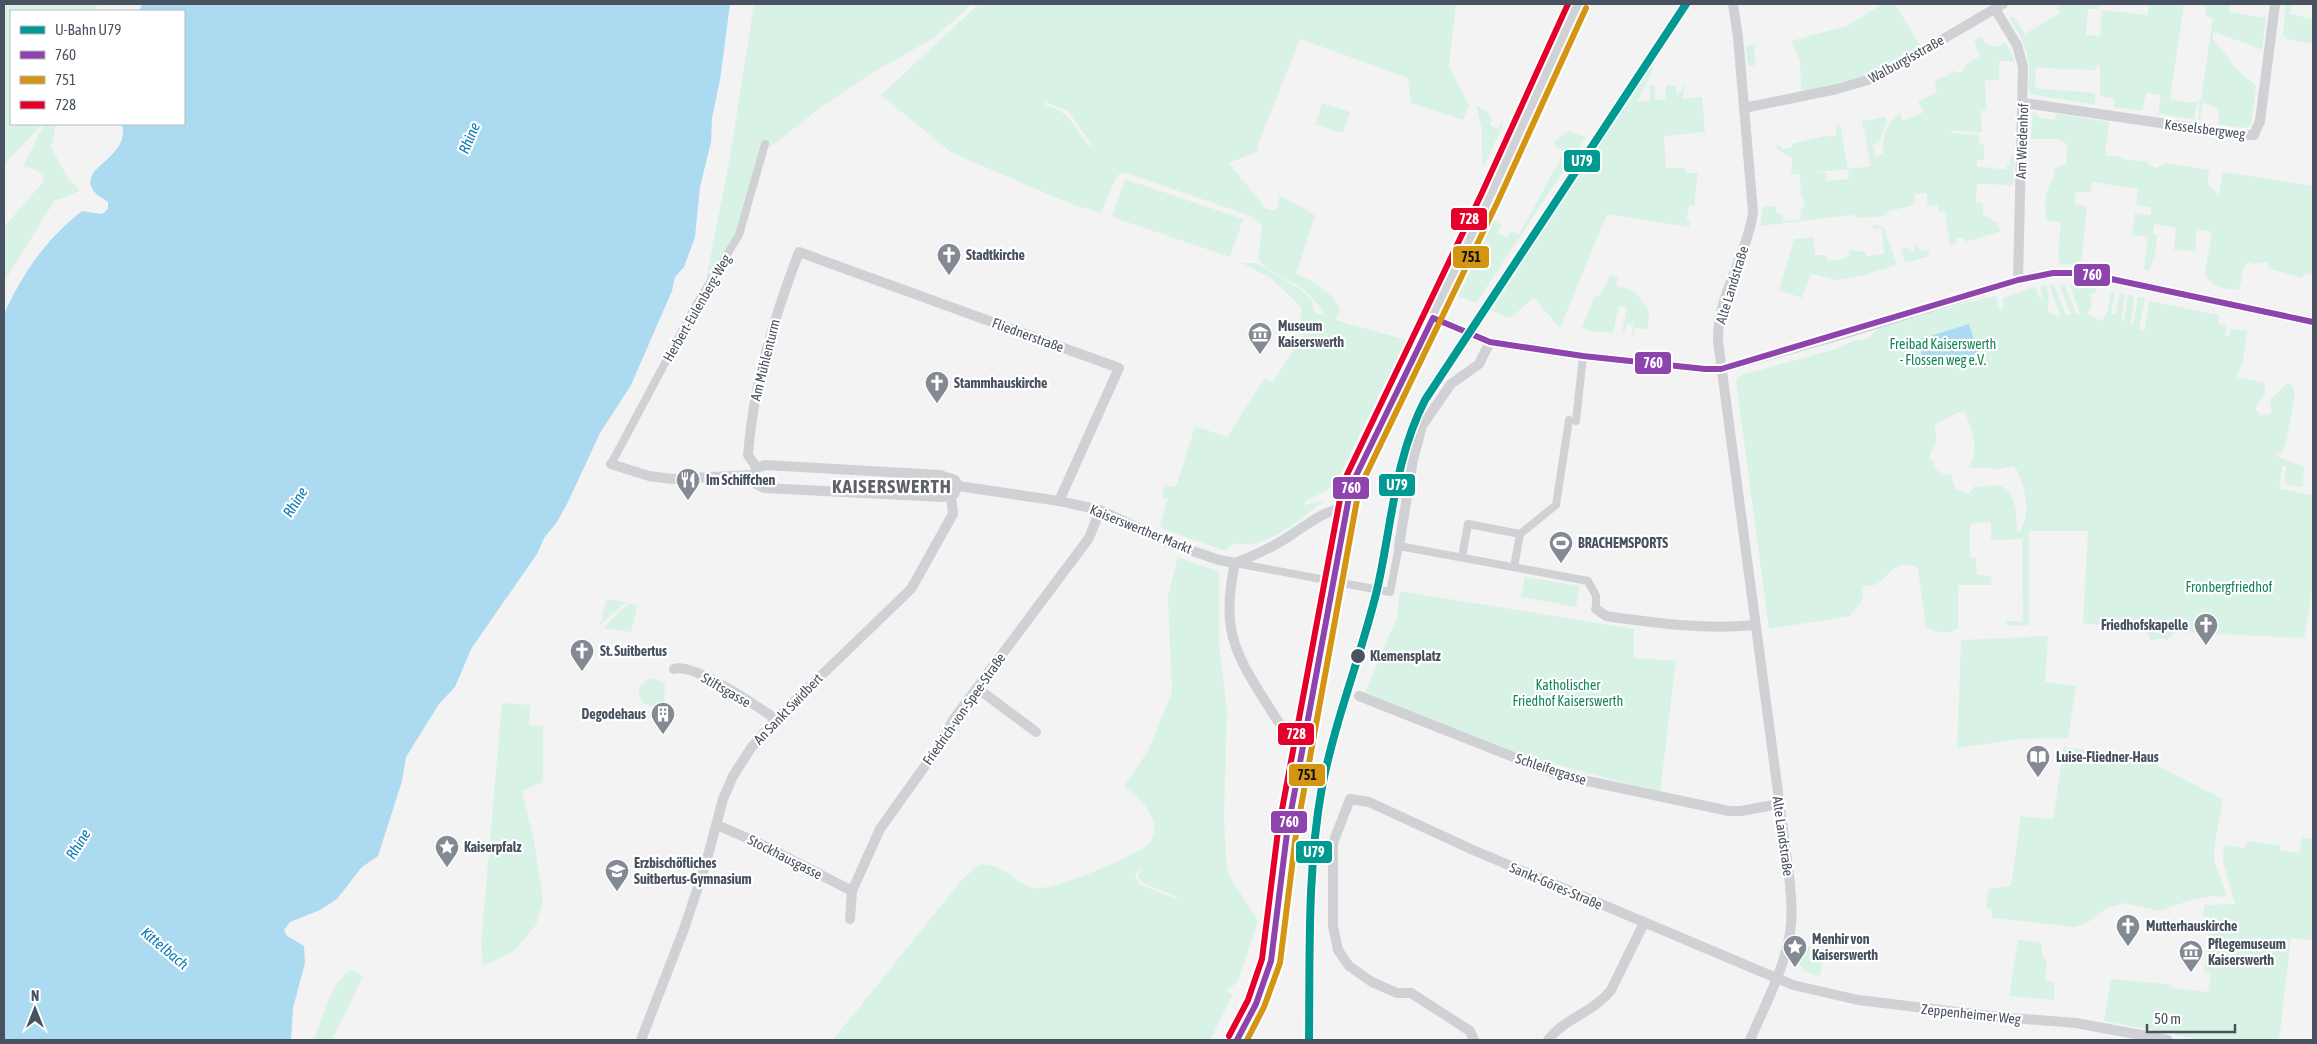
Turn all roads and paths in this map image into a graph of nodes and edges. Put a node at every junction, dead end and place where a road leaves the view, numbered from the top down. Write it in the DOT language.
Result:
graph roads {
  1 [pos="1578,4"];
  2 [pos="1733,4"];
  3 [pos="2275,4"];
  4 [pos="1999,6"];
  5 [pos="2024,103"];
  6 [pos="1744,108"];
  7 [pos="765,144"];
  8 [pos="799,252"];
  9 [pos="2018,280"];
  10 [pos="1433,318"];
  11 [pos="2313,322"];
  12 [pos="1490,342"];
  13 [pos="1583,356"];
  14 [pos="1721,369"];
  15 [pos="610,464"];
  16 [pos="755,472"];
  17 [pos="958,486"];
  18 [pos="951,496"];
  19 [pos="1059,501"];
  20 [pos="1347,506"];
  21 [pos="1100,510"];
  22 [pos="1520,534"];
  23 [pos="1399,546"];
  24 [pos="1462,557"];
  25 [pos="1235,563"];
  26 [pos="1514,566"];
  27 [pos="1334,581"];
  28 [pos="1596,609"];
  29 [pos="1755,625"];
  30 [pos="674,669"];
  31 [pos="977,688"];
  32 [pos="1360,696"];
  33 [pos="776,718"];
  34 [pos="1036,732"];
  35 [pos="1298,738"];
  36 [pos="1779,804"];
  37 [pos="717,825"];
  38 [pos="852,891"];
  39 [pos="850,919"];
  40 [pos="1644,923"];
  41 [pos="1776,979"];
  42 [pos="641,1040"];
  43 [pos="1237,1040"];
  44 [pos="1474,1040"];
  45 [pos="1548,1040"];
  46 [pos="1750,1040"];
  47 [pos="2168,1040"];
  1 -- 10 [label="main road"];
  2 -- 6 [label="street, Alte Landstraße"];
  3 -- 5 [label="street, Kesselsbergweg"];
  4 -- 5 [label="street, Am Wiedenhof"];
  4 -- 6 [label="street, Walburgisstraße"];
  5 -- 9 [label="street, Am Wiedenhof"];
  6 -- 14 [label="street, Alte Landstraße"];
  7 -- 15 [label="street, Herbert-Eulenberg-Weg"];
  8 -- 16 [label="street, Am Mühlenturm"];
  8 -- 19 [label="street, Fliednerstraße"];
  9 -- 11 [label="street"];
  9 -- 14 [label="street"];
  10 -- 12 [label="street"];
  10 -- 20 [label="main road"];
  12 -- 13 [label="street"];
  12 -- 23 [label="street"];
  13 -- 14 [label="street"];
  13 -- 22 [label="street"];
  14 -- 29 [label="street, Alte Landstraße"];
  15 -- 16 [label="street, Kaiserswerther Markt"];
  16 -- 17 [label="street, Kaiserswerther Markt"];
  16 -- 18 [label="street"];
  17 -- 18 [label="street"];
  17 -- 19 [label="street, Kaiserswerther Markt"];
  18 -- 33 [label="street, An Sankt Swidbert"];
  19 -- 21 [label="street, Kaiserswerther Markt"];
  20 -- 25 [label="street"];
  20 -- 27 [label="main road"];
  21 -- 25 [label="street, Kaiserswerther Markt"];
  21 -- 31 [label="street, Friedrich-von-Spee-Straße"];
  22 -- 24 [label="street"];
  22 -- 26 [label="street"];
  23 -- 24 [label="street"];
  23 -- 27 [label="street"];
  24 -- 26 [label="street"];
  25 -- 27 [label="street"];
  25 -- 35 [label="street"];
  26 -- 28 [label="street"];
  27 -- 35 [label="main road"];
  28 -- 29 [label="street"];
  29 -- 36 [label="street, Alte Landstraße"];
  30 -- 33 [label="street, Stiftsgasse"];
  31 -- 34 [label="street"];
  31 -- 38 [label="street, Friedrich-von-Spee-Straße"];
  32 -- 36 [label="street, Schleifergasse"];
  33 -- 37 [label="street, An Sankt Swidbert"];
  35 -- 43 [label="main road"];
  36 -- 41 [label="street, Alte Landstraße"];
  37 -- 38 [label="street, Stockhausgasse"];
  37 -- 42 [label="street, An Sankt Swidbert"];
  38 -- 39 [label="street, Friedrich-von-Spee-Straße"];
  40 -- 41 [label="street, Sankt-Göres-Straße"];
  40 -- 44 [label="street, Sankt-Göres-Straße"];
  40 -- 45 [label="street"];
  41 -- 46 [label="street, Alte Landstraße"];
  41 -- 47 [label="street, Zeppenheimer Weg"];
}
